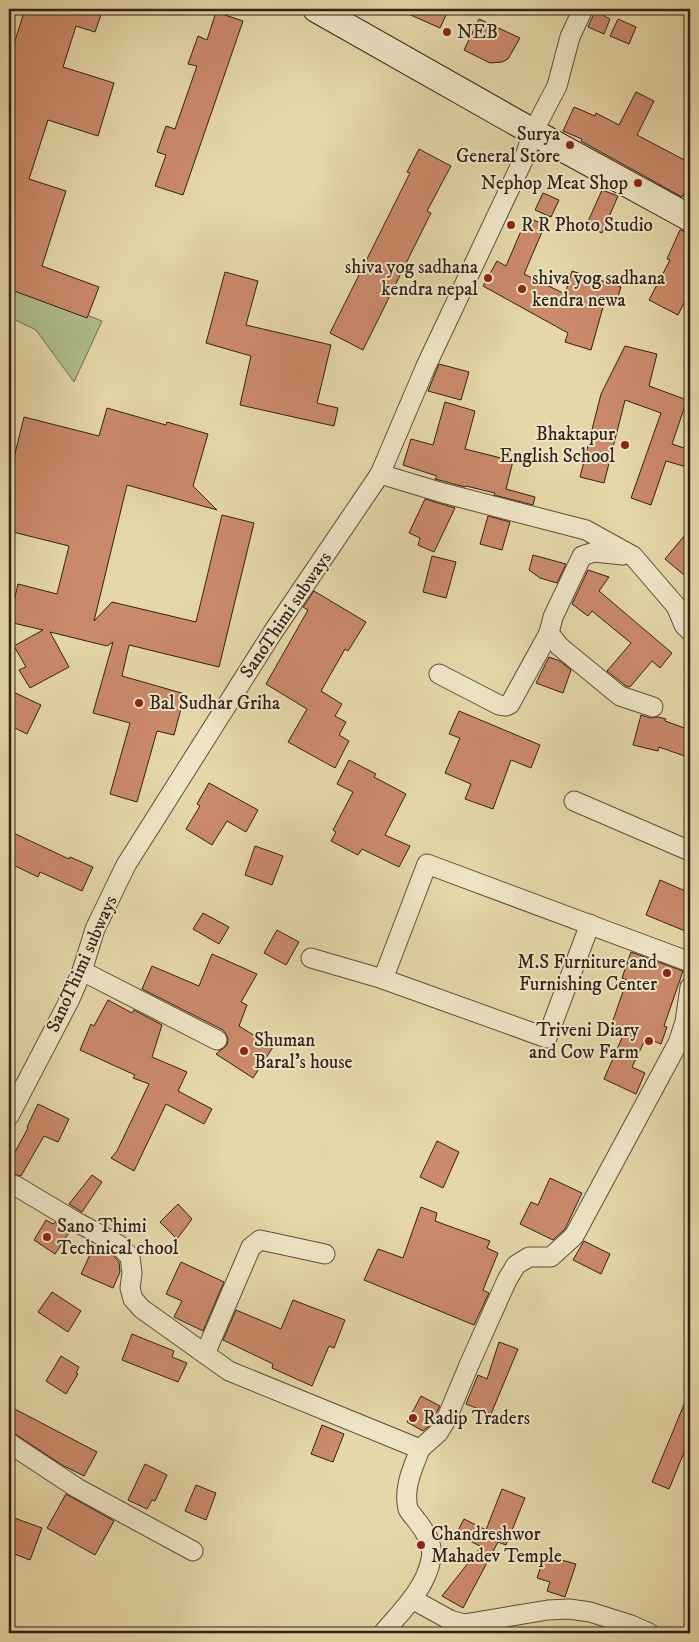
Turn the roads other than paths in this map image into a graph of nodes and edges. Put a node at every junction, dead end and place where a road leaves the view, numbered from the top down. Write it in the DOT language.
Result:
graph roads {
  1 [pos="316,9"];
  2 [pos="583,9"];
  3 [pos="534,132"];
  4 [pos="690,218"];
  5 [pos="380,474"];
  6 [pos="633,556"];
  7 [pos="690,630"];
  8 [pos="549,633"];
  9 [pos="439,674"];
  10 [pos="653,707"];
  11 [pos="574,802"];
  12 [pos="690,851"];
  13 [pos="590,924"];
  14 [pos="311,958"];
  15 [pos="690,962"];
  16 [pos="82,971"];
  17 [pos="383,979"];
  18 [pos="690,987"];
  19 [pos="216,1040"];
  20 [pos="9,1116"];
  21 [pos="9,1184"];
  22 [pos="325,1254"];
  23 [pos="205,1354"];
  24 [pos="9,1443"];
  25 [pos="420,1449"];
  26 [pos="194,1552"];
  27 [pos="412,1599"];
  28 [pos="383,1633"];
  29 [pos="649,1633"];
  1 -- 3 [label="main road"];
  2 -- 3 [label="street, SanoThimi subways"];
  3 -- 4 [label="main road"];
  3 -- 5 [label="street, SanoThimi subways"];
  5 -- 6 [label="street"];
  5 -- 16 [label="street, SanoThimi subways"];
  6 -- 7 [label="street"];
  6 -- 8 [label="street"];
  8 -- 9 [label="street"];
  8 -- 10 [label="street"];
  11 -- 12 [label="street"];
  13 -- 15 [label="street"];
  13 -- 17 [label="street"];
  13 -- 17 [label="street"];
  14 -- 17 [label="street"];
  16 -- 19 [label="street"];
  16 -- 20 [label="street, SanoThimi subways"];
  18 -- 25 [label="street"];
  21 -- 23 [label="street"];
  22 -- 23 [label="street"];
  23 -- 25 [label="street"];
  24 -- 26 [label="street"];
  25 -- 27 [label="street"];
  27 -- 28 [label="street"];
  27 -- 29 [label="street"];
}
